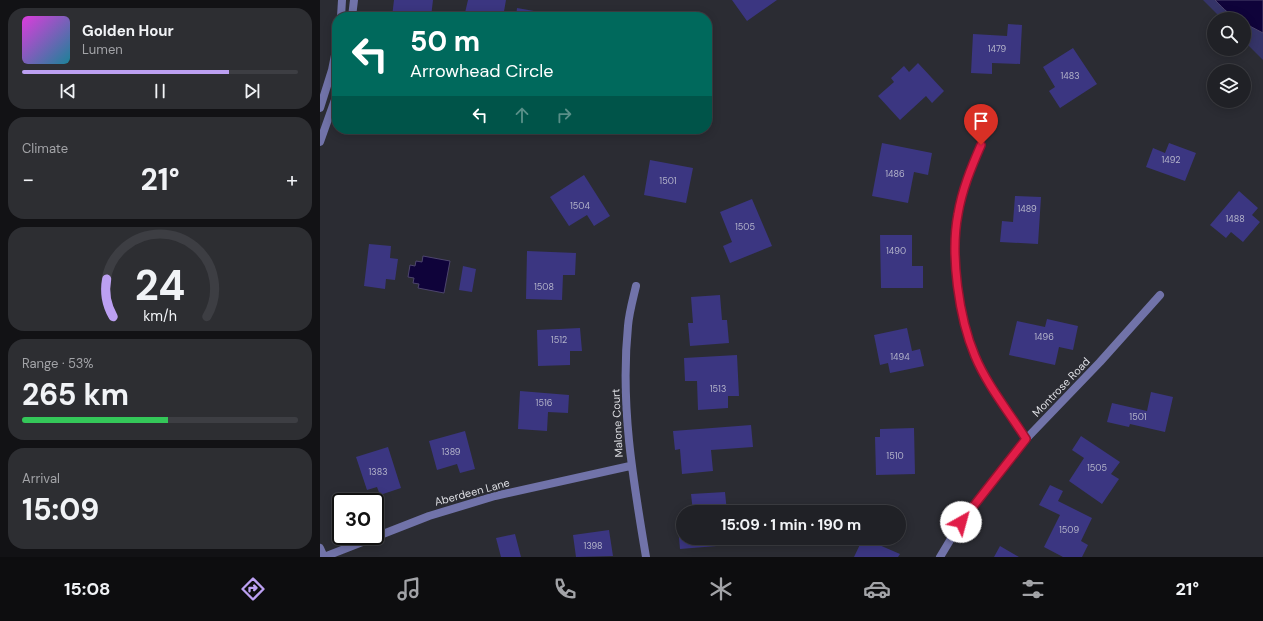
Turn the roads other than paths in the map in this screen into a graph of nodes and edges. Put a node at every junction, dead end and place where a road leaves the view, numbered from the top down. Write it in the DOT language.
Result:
graph roads {
  1 [pos="342,0"];
  2 [pos="354,0"];
  3 [pos="341,12"];
  4 [pos="353,12"];
  5 [pos="332,70"];
  6 [pos="320,108"];
  7 [pos="332,108"];
  8 [pos="320,142"];
  9 [pos="981,145"];
  10 [pos="636,286"];
  11 [pos="1160,296"];
  12 [pos="1026,439"];
  13 [pos="630,466"];
  14 [pos="320,548"];
  15 [pos="324,557"];
  16 [pos="646,557"];
  17 [pos="940,557"];
  1 -- 3 [label="street"];
  2 -- 4 [label="street"];
  5 -- 6 [label="street"];
  7 -- 8 [label="street"];
  9 -- 12 [label="street"];
  10 -- 13 [label="street, Malone Court"];
  11 -- 12 [label="street, Montrose Road"];
  12 -- 17 [label="street, Montrose Road"];
  13 -- 15 [label="street, Aberdeen Lane"];
  13 -- 16 [label="street, Malone Court"];
  14 -- 15 [label="street"];
}
